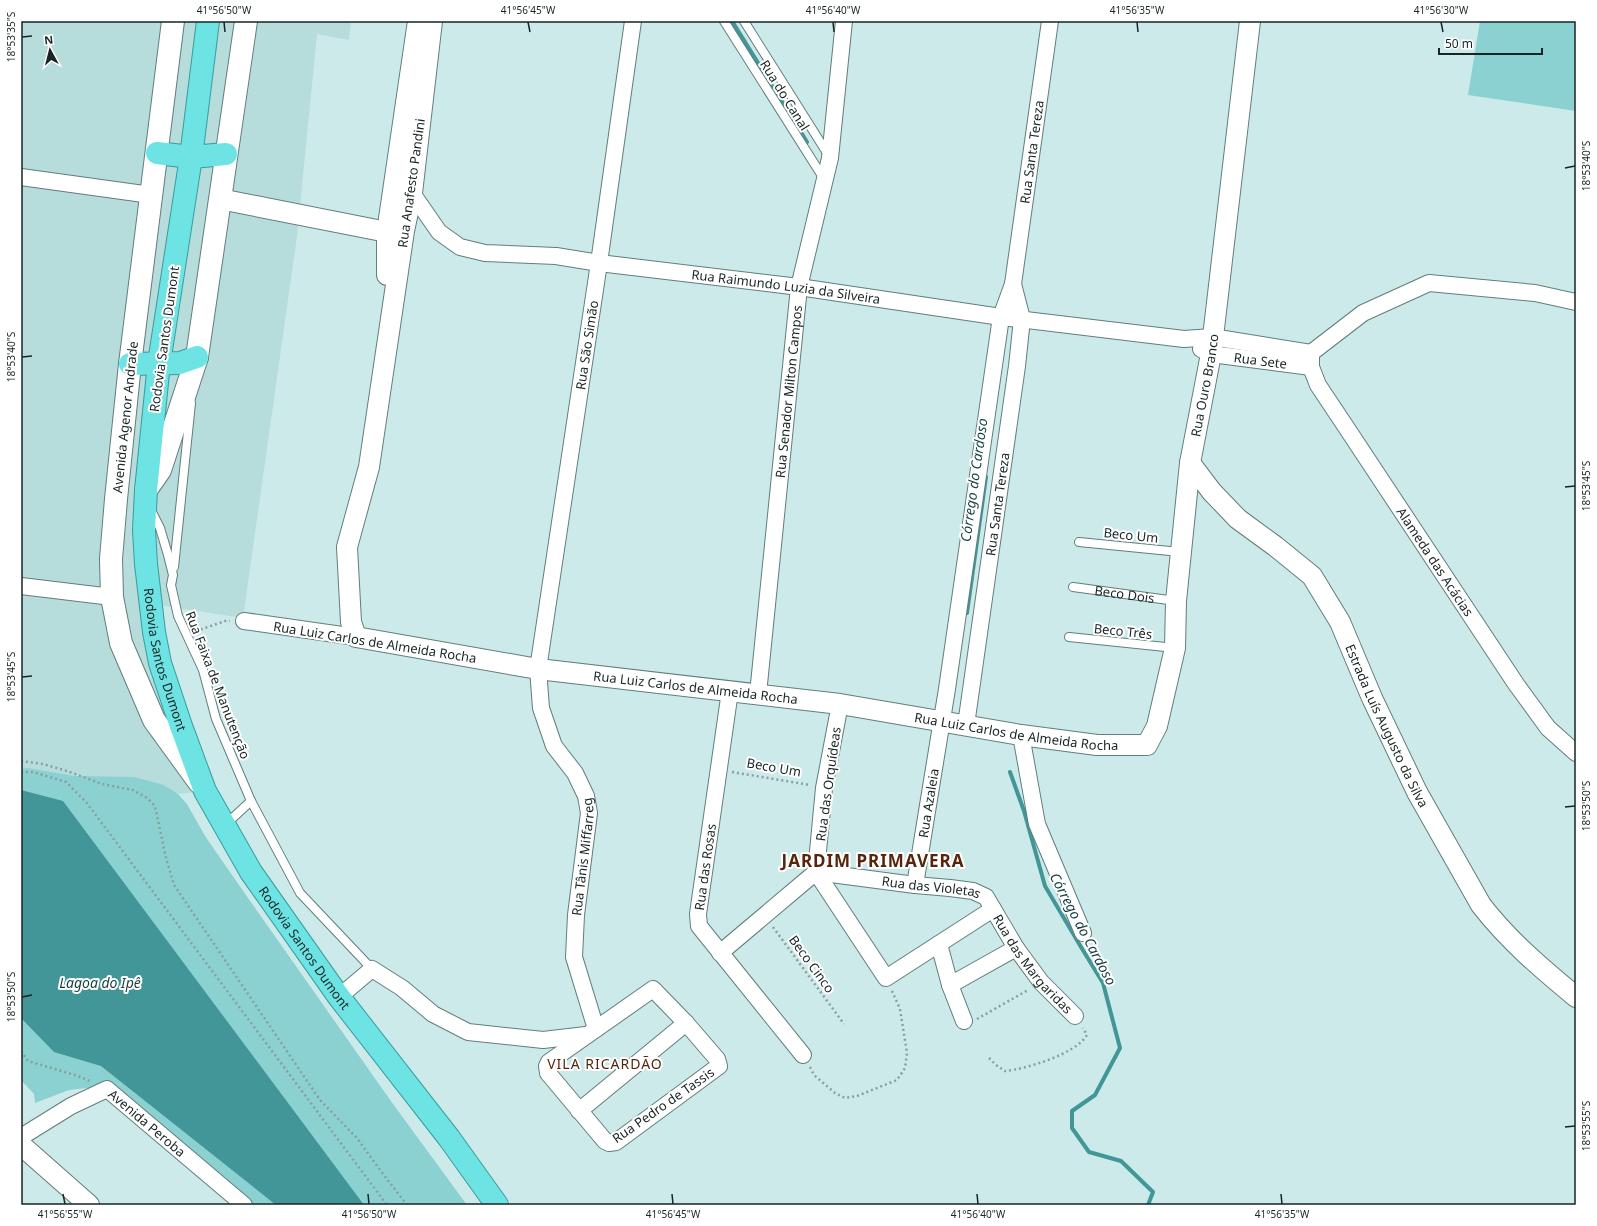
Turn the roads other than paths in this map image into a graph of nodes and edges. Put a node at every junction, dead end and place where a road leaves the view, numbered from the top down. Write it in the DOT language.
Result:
graph roads {
  1 [pos="173,21"];
  2 [pos="208,21"];
  3 [pos="246,21"];
  4 [pos="418,21"];
  5 [pos="432,21"];
  6 [pos="633,21"];
  7 [pos="724,21"];
  8 [pos="744,21"];
  9 [pos="844,21"];
  10 [pos="1050,21"];
  11 [pos="1250,21"];
  12 [pos="156,153"];
  13 [pos="226,154"];
  14 [pos="191,157"];
  15 [pos="830,158"];
  16 [pos="21,177"];
  17 [pos="826,182"];
  18 [pos="412,193"];
  19 [pos="151,195"];
  20 [pos="220,199"];
  21 [pos="387,232"];
  22 [pos="599,263"];
  23 [pos="1013,284"];
  24 [pos="799,287"];
  25 [pos="1576,302"];
  26 [pos="1001,317"];
  27 [pos="1022,319"];
  28 [pos="388,345"];
  29 [pos="1211,346"];
  30 [pos="197,357"];
  31 [pos="1311,360"];
  32 [pos="159,363"];
  33 [pos="130,364"];
  34 [pos="1190,463"];
  35 [pos="146,496"];
  36 [pos="1079,542"];
  37 [pos="1180,552"];
  38 [pos="173,575"];
  39 [pos="21,586"];
  40 [pos="1073,587"];
  41 [pos="112,597"];
  42 [pos="1176,600"];
  43 [pos="244,621"];
  44 [pos="1069,637"];
  45 [pos="356,638"];
  46 [pos="1175,648"];
  47 [pos="538,669"];
  48 [pos="730,691"];
  49 [pos="758,694"];
  50 [pos="840,704"];
  51 [pos="942,721"];
  52 [pos="966,725"];
  53 [pos="1021,735"];
  54 [pos="1147,745"];
  55 [pos="1576,753"];
  56 [pos="205,791"];
  57 [pos="251,801"];
  58 [pos="224,826"];
  59 [pos="816,872"];
  60 [pos="915,885"];
  61 [pos="993,909"];
  62 [pos="1083,933"];
  63 [pos="939,944"];
  64 [pos="1016,948"];
  65 [pos="720,953"];
  66 [pos="372,969"];
  67 [pos="950,985"];
  68 [pos="339,997"];
  69 [pos="1576,997"];
  70 [pos="1075,1016"];
  71 [pos="964,1021"];
  72 [pos="686,1023"];
  73 [pos="592,1032"];
  74 [pos="803,1055"];
  75 [pos="579,1111"];
  76 [pos="21,1137"];
  77 [pos="21,1145"];
  78 [pos="89,1205"];
  79 [pos="244,1205"];
  80 [pos="497,1205"];
  1 -- 12 [label="main road, Avenida Agenor Andrade"];
  2 -- 14 [label="highway, Rodovia Santos Dumont"];
  3 -- 13 [label="main road"];
  4 -- 21 [label="street, Rua Anafesto Pandini"];
  5 -- 18 [label="street, Rua Anafesto Pandini"];
  6 -- 22 [label="street, Rua São Simão"];
  7 -- 17 [label="lane, Rua do Canal"];
  8 -- 15 [label="lane, Rua do Canal"];
  9 -- 15 [label="street, Rua Senador Milton Campos"];
  10 -- 23 [label="street, Rua Santa Tereza"];
  11 -- 29 [label="street, Rua Ouro Branco"];
  12 -- 14 [label="highway"];
  12 -- 19 [label="main road, Avenida Agenor Andrade"];
  13 -- 14 [label="highway"];
  13 -- 20 [label="main road"];
  14 -- 32 [label="highway, Rodovia Santos Dumont"];
  15 -- 17 [label="street, Rua Senador Milton Campos"];
  16 -- 19 [label="street"];
  17 -- 24 [label="street, Rua Senador Milton Campos"];
  18 -- 22 [label="street, Rua Raimundo Luzia da Silveira"];
  18 -- 28 [label="street, Rua Anafesto Pandini"];
  19 -- 33 [label="main road, Avenida Agenor Andrade"];
  20 -- 21 [label="street"];
  20 -- 30 [label="main road"];
  21 -- 28 [label="street, Rua Anafesto Pandini"];
  22 -- 24 [label="street, Rua Raimundo Luzia da Silveira"];
  22 -- 47 [label="street, Rua São Simão"];
  23 -- 26 [label="street, Rua Santa Tereza"];
  23 -- 27 [label="street, Rua Santa Tereza"];
  24 -- 26 [label="street, Rua Raimundo Luzia da Silveira"];
  24 -- 49 [label="street, Rua Senador Milton Campos"];
  25 -- 31 [label="street"];
  26 -- 27 [label="street, Rua Raimundo Luzia da Silveira"];
  26 -- 51 [label="street, Rua Santa Tereza"];
  27 -- 29 [label="street, Rua Raimundo Luzia da Silveira"];
  27 -- 52 [label="street, Rua Santa Tereza"];
  28 -- 45 [label="street, Rua Anafesto Pandini"];
  29 -- 31 [label="street, Rua Sete"];
  29 -- 34 [label="street, Rua Ouro Branco"];
  30 -- 32 [label="highway"];
  30 -- 35 [label="main road"];
  30 -- 38 [label="lane, Rua Faixa de Manutenção"];
  31 -- 55 [label="street, Alameda das Acácias"];
  32 -- 33 [label="highway"];
  32 -- 35 [label="highway, Rodovia Santos Dumont"];
  33 -- 41 [label="main road, Avenida Agenor Andrade"];
  34 -- 37 [label="street, Rua Ouro Branco"];
  34 -- 69 [label="street, Estrada Luís Augusto da Silva"];
  35 -- 38 [label="lane, Rua Faixa de Manutenção"];
  35 -- 56 [label="highway, Rodovia Santos Dumont"];
  36 -- 37 [label="lane, Beco Um"];
  37 -- 42 [label="street, Rua Ouro Branco"];
  38 -- 57 [label="lane, Rua Faixa de Manutenção"];
  39 -- 41 [label="street"];
  40 -- 42 [label="lane, Beco Dois"];
  41 -- 56 [label="main road, Avenida Agenor Andrade"];
  42 -- 46 [label="street, Rua Ouro Branco"];
  43 -- 45 [label="street, Rua Luiz Carlos de Almeida Rocha"];
  44 -- 46 [label="lane, Beco Três"];
  45 -- 47 [label="street, Rua Luiz Carlos de Almeida Rocha"];
  46 -- 54 [label="street, Rua Ouro Branco"];
  47 -- 48 [label="street, Rua Luiz Carlos de Almeida Rocha"];
  47 -- 73 [label="street, Rua Tânis Miffarreg"];
  48 -- 49 [label="street, Rua Luiz Carlos de Almeida Rocha"];
  48 -- 65 [label="street, Rua das Rosas"];
  49 -- 50 [label="street, Rua Luiz Carlos de Almeida Rocha"];
  50 -- 51 [label="street, Rua Luiz Carlos de Almeida Rocha"];
  50 -- 59 [label="street, Rua das Orquídeas"];
  51 -- 52 [label="street, Rua Luiz Carlos de Almeida Rocha"];
  51 -- 60 [label="street, Rua Azaleia"];
  52 -- 53 [label="street, Rua Luiz Carlos de Almeida Rocha"];
  53 -- 54 [label="street, Rua Luiz Carlos de Almeida Rocha"];
  53 -- 62 [label="street"];
  56 -- 58 [label="highway, Rodovia Santos Dumont"];
  57 -- 58 [label="lane"];
  57 -- 66 [label="lane, Rua Faixa de Manutenção"];
  58 -- 68 [label="highway, Rodovia Santos Dumont"];
  59 -- 60 [label="street, Rua das Violetas"];
  59 -- 63 [label="street"];
  59 -- 65 [label="street"];
  60 -- 61 [label="street, Rua das Violetas"];
  61 -- 63 [label="street"];
  61 -- 64 [label="street, Rua das Margaridas"];
  63 -- 67 [label="street"];
  64 -- 67 [label="street"];
  64 -- 70 [label="street, Rua das Margaridas"];
  65 -- 74 [label="street, Rua das Rosas"];
  66 -- 68 [label="street"];
  66 -- 73 [label="street"];
  67 -- 71 [label="street"];
  68 -- 80 [label="highway, Rodovia Santos Dumont"];
  72 -- 73 [label="street"];
  72 -- 75 [label="street"];
  72 -- 75 [label="street, Rua Pedro de Tassis"];
  73 -- 75 [label="street, Rua Pedro de Tassis"];
  76 -- 79 [label="street, Avenida Peroba"];
  77 -- 78 [label="street"];
}
